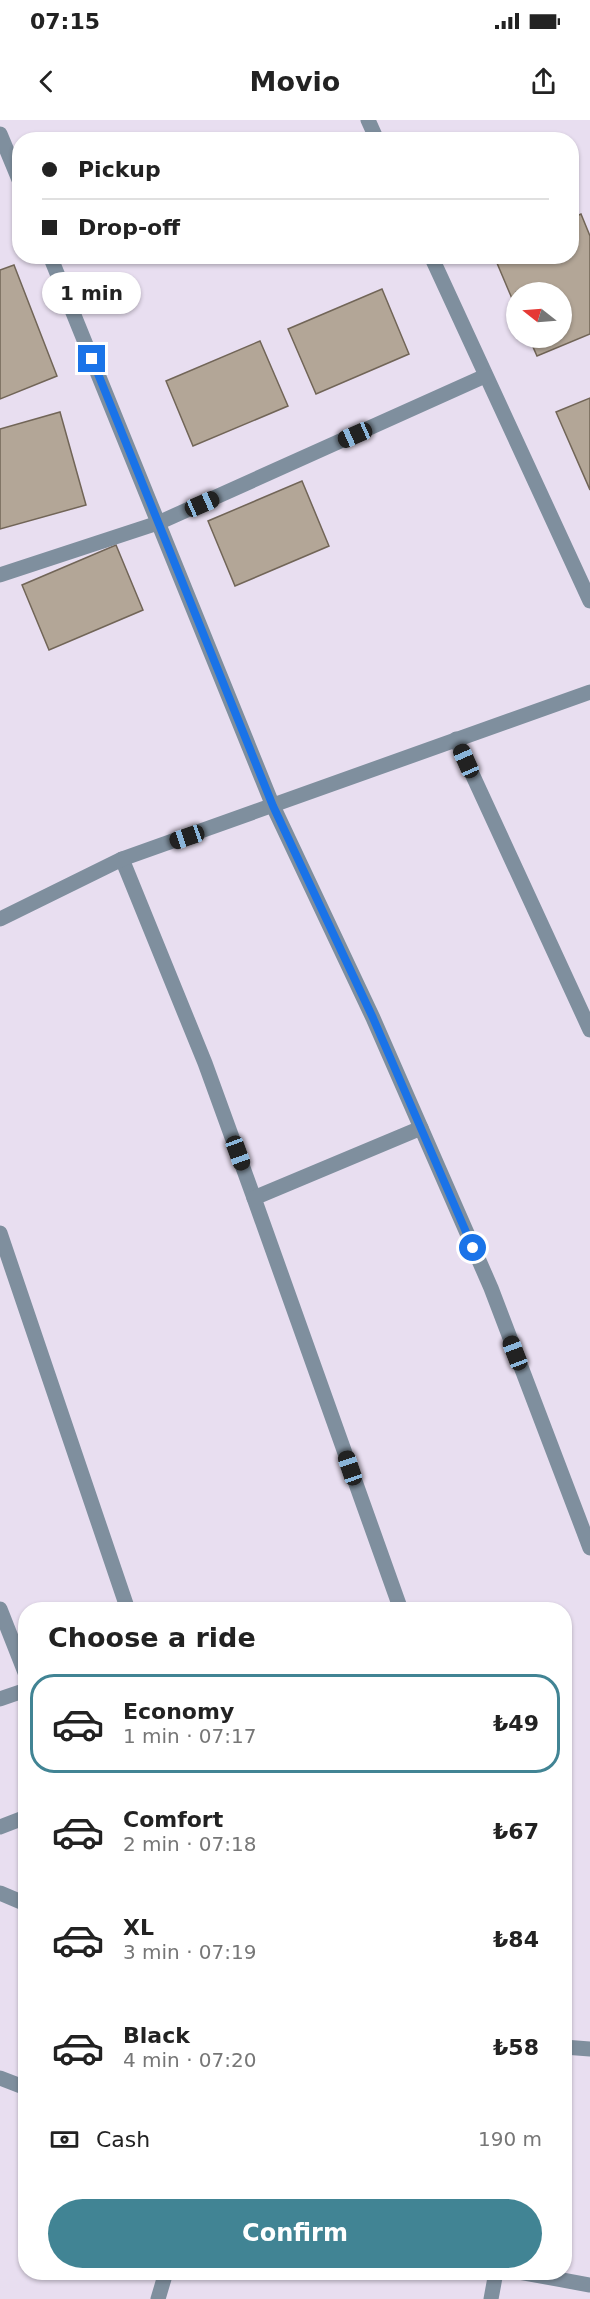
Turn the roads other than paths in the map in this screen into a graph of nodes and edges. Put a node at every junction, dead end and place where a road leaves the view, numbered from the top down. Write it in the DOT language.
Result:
graph roads {
  1 [pos="0,134"];
  2 [pos="12,163"];
  3 [pos="53,264"];
  4 [pos="435,264"];
  5 [pos="485,376"];
  6 [pos="158,524"];
  7 [pos="0,575"];
  8 [pos="586,582"];
  9 [pos="590,601"];
  10 [pos="590,692"];
  11 [pos="456,740"];
  12 [pos="273,806"];
  13 [pos="122,859"];
  14 [pos="0,919"];
  15 [pos="590,1030"];
  16 [pos="421,1128"];
  17 [pos="254,1198"];
  18 [pos="0,1233"];
  19 [pos="590,1548"];
  20 [pos="125,1602"];
  21 [pos="398,1602"];
  22 [pos="0,1609"];
  23 [pos="18,1655"];
  24 [pos="18,1693"];
  25 [pos="0,1699"];
  26 [pos="18,1820"];
  27 [pos="0,1827"];
  28 [pos="0,1893"];
  29 [pos="18,1901"];
  30 [pos="572,2048"];
  31 [pos="590,2049"];
  32 [pos="0,2078"];
  33 [pos="18,2085"];
  34 [pos="164,2280"];
  35 [pos="495,2280"];
  36 [pos="563,2280"];
  37 [pos="590,2285"];
  38 [pos="158,2299"];
  39 [pos="491,2299"];
  1 -- 2 [label="street"];
  3 -- 6 [label="street"];
  4 -- 5 [label="street"];
  5 -- 6 [label="street"];
  5 -- 8 [label="street"];
  6 -- 7 [label="street"];
  6 -- 12 [label="street"];
  8 -- 9 [label="street"];
  10 -- 11 [label="street"];
  11 -- 12 [label="street"];
  11 -- 15 [label="street"];
  12 -- 13 [label="street"];
  12 -- 16 [label="street"];
  13 -- 14 [label="street"];
  13 -- 17 [label="street"];
  16 -- 17 [label="street"];
  16 -- 19 [label="street"];
  17 -- 21 [label="street"];
  18 -- 20 [label="street"];
  22 -- 23 [label="street"];
  24 -- 25 [label="street"];
  26 -- 27 [label="street"];
  28 -- 29 [label="street"];
  30 -- 31 [label="street"];
  32 -- 33 [label="street"];
  34 -- 38 [label="street"];
  35 -- 39 [label="street"];
  36 -- 37 [label="street"];
}
